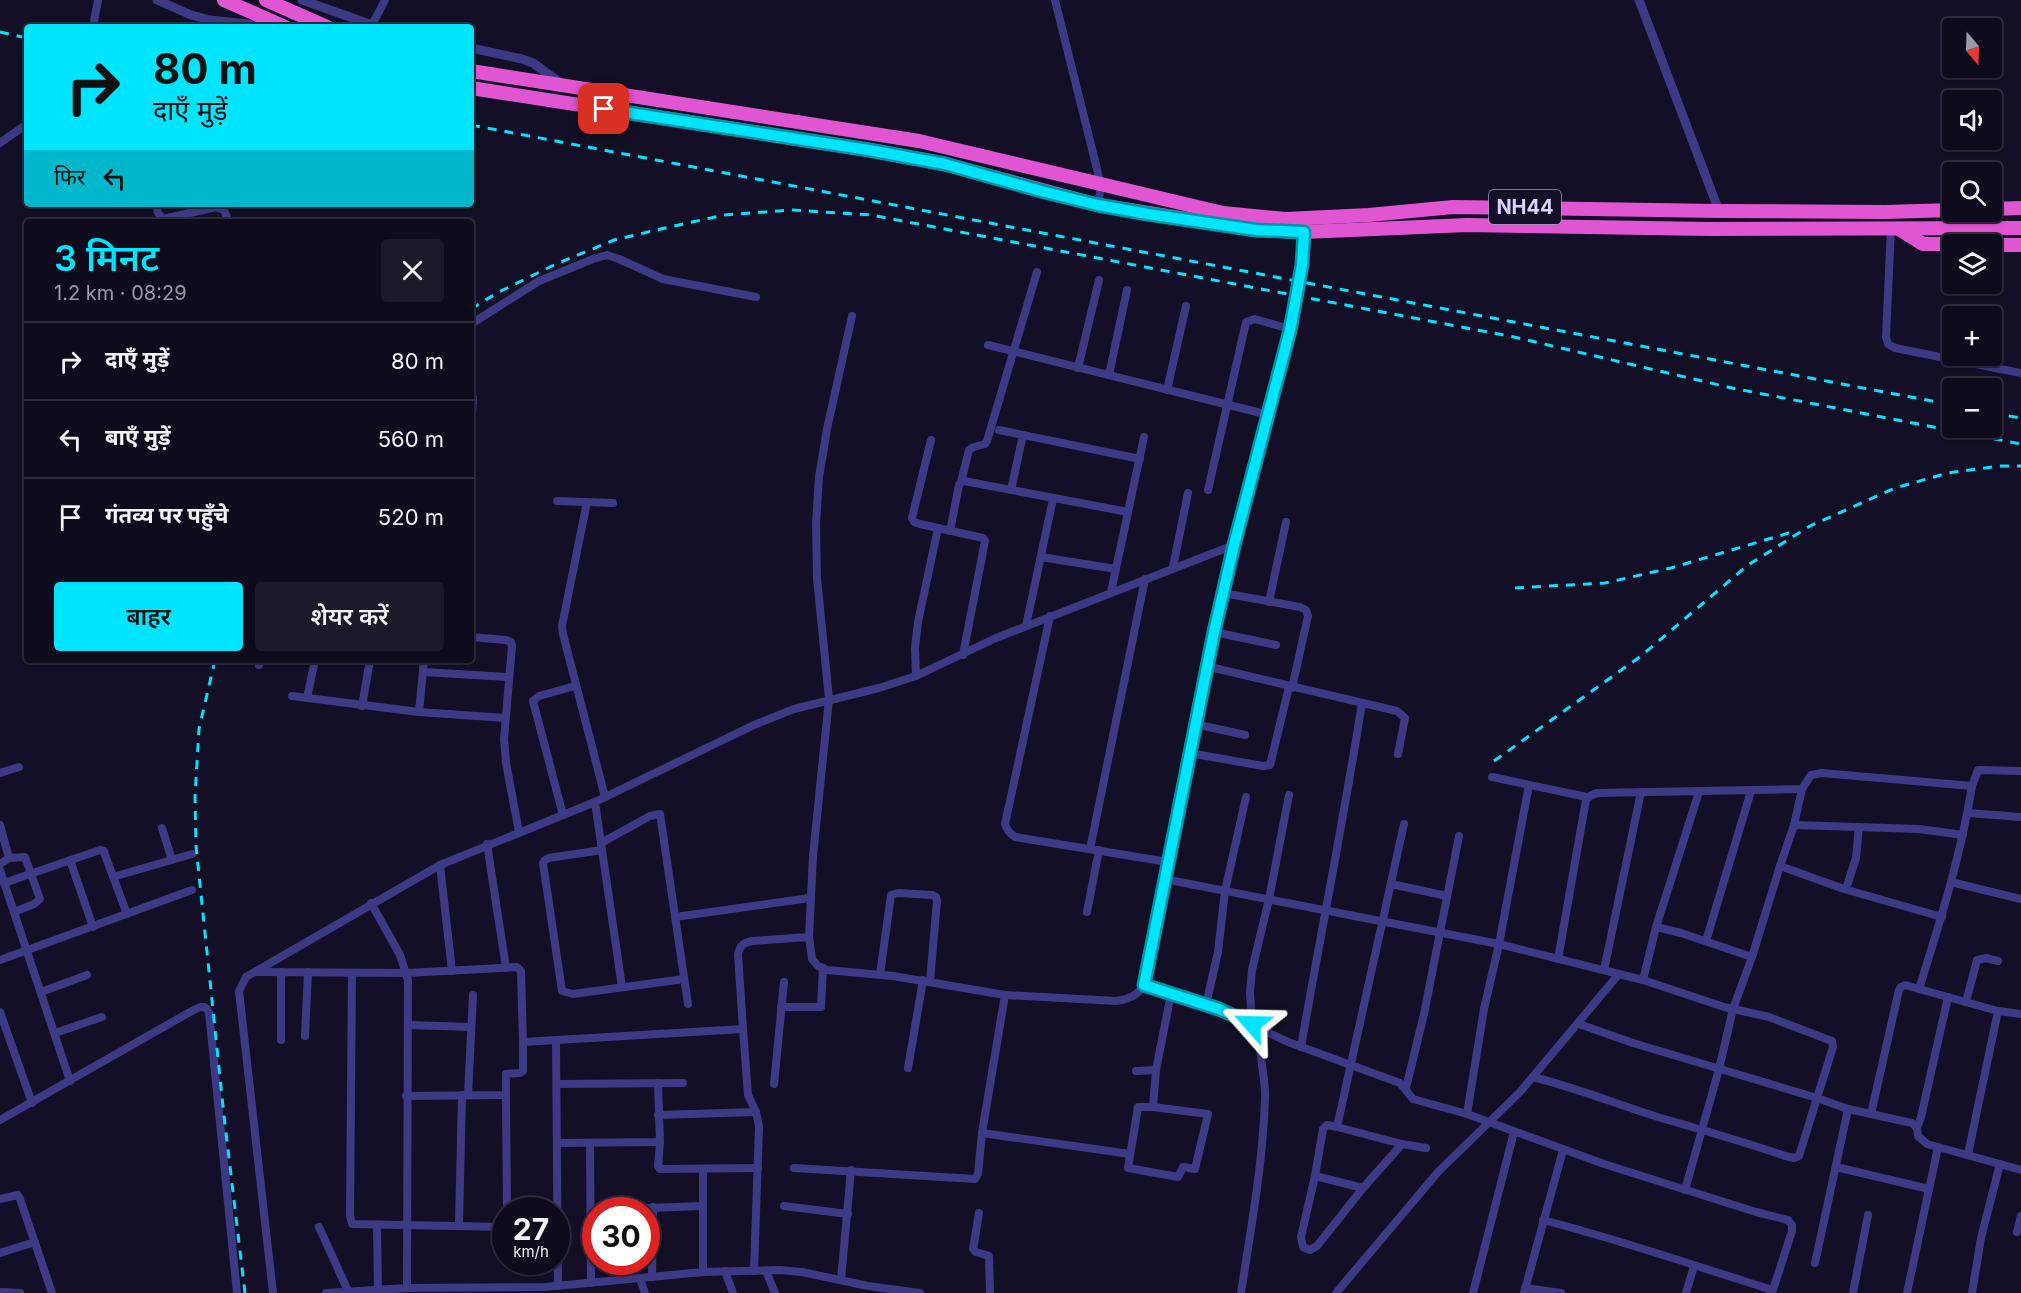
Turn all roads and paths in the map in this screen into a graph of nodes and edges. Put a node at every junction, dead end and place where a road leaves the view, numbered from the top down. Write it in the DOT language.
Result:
graph roads {
  1 [pos="98,0"];
  2 [pos="157,0"];
  3 [pos="224,0"];
  4 [pos="266,0"];
  5 [pos="302,0"];
  6 [pos="385,0"];
  7 [pos="1055,0"];
  8 [pos="1639,0"];
  9 [pos="94,24"];
  10 [pos="248,24"];
  11 [pos="278,24"];
  12 [pos="320,24"];
  13 [pos="368,24"];
  14 [pos="374,24"];
  15 [pos="474,49"];
  16 [pos="474,71"];
  17 [pos="563,85"];
  18 [pos="474,88"];
  19 [pos="24,126"];
  20 [pos="0,143"];
  21 [pos="1101,185"];
  22 [pos="1098,205"];
  23 [pos="216,207"];
  24 [pos="216,207"];
  25 [pos="2021,208"];
  26 [pos="2002,209"];
  27 [pos="1942,210"];
  28 [pos="1719,211"];
  29 [pos="163,219"];
  30 [pos="228,219"];
  31 [pos="1895,228"];
  32 [pos="2021,228"];
  33 [pos="1304,232"];
  34 [pos="1942,244"];
  35 [pos="2002,245"];
  36 [pos="2021,245"];
  37 [pos="1037,272"];
  38 [pos="1099,280"];
  39 [pos="1127,290"];
  40 [pos="756,297"];
  41 [pos="1186,306"];
  42 [pos="852,316"];
  43 [pos="474,322"];
  44 [pos="1290,330"];
  45 [pos="988,345"];
  46 [pos="1012,351"];
  47 [pos="1078,368"];
  48 [pos="2021,373"];
  49 [pos="1110,375"];
  50 [pos="1167,390"];
  51 [pos="1228,405"];
  52 [pos="1269,415"];
  53 [pos="999,430"];
  54 [pos="1023,435"];
  55 [pos="1144,437"];
  56 [pos="931,440"];
  57 [pos="1140,459"];
  58 [pos="961,482"];
  59 [pos="1011,490"];
  60 [pos="1208,490"];
  61 [pos="1188,493"];
  62 [pos="1053,499"];
  63 [pos="556,501"];
  64 [pos="587,502"];
  65 [pos="613,503"];
  66 [pos="1128,513"];
  67 [pos="1286,522"];
  68 [pos="938,528"];
  69 [pos="950,531"];
  70 [pos="1234,545"];
  71 [pos="1041,557"];
  72 [pos="1173,567"];
  73 [pos="1116,569"];
  74 [pos="1145,579"];
  75 [pos="1111,592"];
  76 [pos="1223,593"];
  77 [pos="1269,602"];
  78 [pos="1050,616"];
  79 [pos="1026,626"];
  80 [pos="1214,632"];
  81 [pos="474,637"];
  82 [pos="1276,645"];
  83 [pos="963,655"];
  84 [pos="314,663"];
  85 [pos="369,663"];
  86 [pos="424,663"];
  87 [pos="1206,666"];
  88 [pos="423,672"];
  89 [pos="916,676"];
  90 [pos="508,677"];
  91 [pos="575,686"];
  92 [pos="1290,687"];
  93 [pos="292,696"];
  94 [pos="307,698"];
  95 [pos="829,699"];
  96 [pos="1362,703"];
  97 [pos="362,706"];
  98 [pos="419,712"];
  99 [pos="505,718"];
  100 [pos="1195,724"];
  101 [pos="1245,735"];
  102 [pos="1189,753"];
  103 [pos="1398,754"];
  104 [pos="19,767"];
  105 [pos="2021,771"];
  106 [pos="0,773"];
  107 [pos="1492,777"];
  108 [pos="1529,785"];
  109 [pos="1972,786"];
  110 [pos="1802,789"];
  111 [pos="1751,791"];
  112 [pos="1641,792"];
  113 [pos="1699,792"];
  114 [pos="1290,795"];
  115 [pos="1246,796"];
  116 [pos="604,797"];
  117 [pos="1587,797"];
  118 [pos="595,802"];
  119 [pos="1968,813"];
  120 [pos="563,815"];
  121 [pos="2021,817"];
  122 [pos="1404,824"];
  123 [pos="0,825"];
  124 [pos="1794,825"];
  125 [pos="1859,827"];
  126 [pos="162,828"];
  127 [pos="519,832"];
  128 [pos="1963,835"];
  129 [pos="1459,836"];
  130 [pos="487,844"];
  131 [pos="601,846"];
  132 [pos="1090,849"];
  133 [pos="1099,850"];
  134 [pos="192,854"];
  135 [pos="9,858"];
  136 [pos="69,860"];
  137 [pos="172,860"];
  138 [pos="1168,862"];
  139 [pos="0,864"];
  140 [pos="440,865"];
  141 [pos="1780,866"];
  142 [pos="0,870"];
  143 [pos="31,874"];
  144 [pos="113,877"];
  145 [pos="1164,879"];
  146 [pos="1951,882"];
  147 [pos="4,883"];
  148 [pos="1391,884"];
  149 [pos="1846,889"];
  150 [pos="192,890"];
  151 [pos="1225,891"];
  152 [pos="1447,896"];
  153 [pos="810,898"];
  154 [pos="1269,899"];
  155 [pos="2021,899"];
  156 [pos="371,903"];
  157 [pos="14,912"];
  158 [pos="1087,912"];
  159 [pos="1324,912"];
  160 [pos="127,914"];
  161 [pos="675,917"];
  162 [pos="1942,917"];
  163 [pos="1382,922"];
  164 [pos="93,927"];
  165 [pos="1656,927"];
  166 [pos="1440,934"];
  167 [pos="809,937"];
  168 [pos="1706,941"];
  169 [pos="1499,944"];
  170 [pos="27,951"];
  171 [pos="1752,957"];
  172 [pos="1558,959"];
  173 [pos="0,960"];
  174 [pos="1998,961"];
  175 [pos="506,968"];
  176 [pos="823,968"];
  177 [pos="1604,970"];
  178 [pos="452,971"];
  179 [pos="255,972"];
  180 [pos="281,972"];
  181 [pos="308,972"];
  182 [pos="352,973"];
  183 [pos="407,973"];
  184 [pos="880,974"];
  185 [pos="87,975"];
  186 [pos="1618,975"];
  187 [pos="684,979"];
  188 [pos="1643,980"];
  189 [pos="927,981"];
  190 [pos="784,982"];
  191 [pos="1144,985"];
  192 [pos="622,987"];
  193 [pos="1919,989"];
  194 [pos="41,992"];
  195 [pos="1171,994"];
  196 [pos="473,995"];
  197 [pos="1005,995"];
  198 [pos="1948,997"];
  199 [pos="1966,1002"];
  200 [pos="688,1004"];
  201 [pos="1206,1005"];
  202 [pos="781,1007"];
  203 [pos="1733,1009"];
  204 [pos="1998,1011"];
  205 [pos="0,1012"];
  206 [pos="2021,1014"];
  207 [pos="102,1017"];
  208 [pos="1252,1024"];
  209 [pos="1579,1024"];
  210 [pos="408,1025"];
  211 [pos="471,1027"];
  212 [pos="743,1029"];
  213 [pos="1263,1030"];
  214 [pos="55,1033"];
  215 [pos="305,1036"];
  216 [pos="280,1040"];
  217 [pos="556,1041"];
  218 [pos="523,1042"];
  219 [pos="1301,1047"];
  220 [pos="1352,1064"];
  221 [pos="908,1068"];
  222 [pos="1719,1069"];
  223 [pos="1156,1070"];
  224 [pos="1136,1071"];
  225 [pos="1533,1077"];
  226 [pos="70,1081"];
  227 [pos="658,1083"];
  228 [pos="683,1083"];
  229 [pos="557,1084"];
  230 [pos="774,1084"];
  231 [pos="1406,1088"];
  232 [pos="465,1095"];
  233 [pos="506,1095"];
  234 [pos="406,1096"];
  235 [pos="1817,1098"];
  236 [pos="32,1103"];
  237 [pos="1152,1107"];
  238 [pos="1848,1109"];
  239 [pos="756,1113"];
  240 [pos="1467,1114"];
  241 [pos="1871,1114"];
  242 [pos="658,1115"];
  243 [pos="0,1120"];
  244 [pos="1487,1122"];
  245 [pos="1337,1127"];
  246 [pos="1702,1128"];
  247 [pos="1917,1128"];
  248 [pos="1514,1132"];
  249 [pos="982,1133"];
  250 [pos="660,1142"];
  251 [pos="557,1143"];
  252 [pos="590,1143"];
  253 [pos="1402,1144"];
  254 [pos="1938,1147"];
  255 [pos="1426,1148"];
  256 [pos="1563,1150"];
  257 [pos="1130,1154"];
  258 [pos="1968,1154"];
  259 [pos="2000,1164"];
  260 [pos="1836,1167"];
  261 [pos="758,1168"];
  262 [pos="795,1168"];
  263 [pos="703,1170"];
  264 [pos="851,1170"];
  265 [pos="2021,1170"];
  266 [pos="1316,1176"];
  267 [pos="1362,1188"];
  268 [pos="1929,1189"];
  269 [pos="1685,1190"];
  270 [pos="507,1197"];
  271 [pos="0,1199"];
  272 [pos="703,1206"];
  273 [pos="784,1206"];
  274 [pos="660,1208"];
  275 [pos="979,1213"];
  276 [pos="848,1214"];
  277 [pos="1868,1215"];
  278 [pos="2021,1216"];
  279 [pos="1543,1220"];
  280 [pos="377,1225"];
  281 [pos="407,1226"];
  282 [pos="459,1226"];
  283 [pos="319,1227"];
  284 [pos="492,1227"];
  285 [pos="2017,1232"];
  286 [pos="35,1242"];
  287 [pos="0,1253"];
  288 [pos="1815,1263"];
  289 [pos="1694,1266"];
  290 [pos="766,1270"];
  291 [pos="725,1271"];
  292 [pos="754,1271"];
  293 [pos="703,1272"];
  294 [pos="652,1277"];
  295 [pos="640,1279"];
  296 [pos="841,1280"];
  297 [pos="591,1283"];
  298 [pos="558,1286"];
  299 [pos="407,1288"];
  300 [pos="378,1290"];
  301 [pos="477,1290"];
  302 [pos="546,1290"];
  303 [pos="1525,1291"];
  304 [pos="0,1292"];
  305 [pos="348,1292"];
  306 [pos="358,1292"];
  307 [pos="1772,1292"];
  308 [pos="20,1293"];
  309 [pos="52,1293"];
  310 [pos="237,1293"];
  311 [pos="273,1293"];
  312 [pos="326,1293"];
  313 [pos="645,1293"];
  314 [pos="733,1293"];
  315 [pos="775,1293"];
  316 [pos="920,1293"];
  317 [pos="990,1293"];
  318 [pos="1241,1293"];
  319 [pos="1336,1293"];
  320 [pos="1473,1293"];
  321 [pos="1561,1293"];
  322 [pos="1686,1293"];
  323 [pos="1853,1293"];
  324 [pos="1907,1293"];
  325 [pos="1972,1293"];
  1 -- 9 [label="street"];
  2 -- 10 [label="street"];
  3 -- 11 [label="highway"];
  4 -- 12 [label="highway"];
  5 -- 13 [label="street"];
  6 -- 14 [label="street"];
  7 -- 21 [label="street"];
  8 -- 28 [label="street"];
  15 -- 17 [label="street"];
  16 -- 17 [label="highway, NH44"];
  17 -- 21 [label="highway, NH44"];
  18 -- 22 [label="highway, NH44"];
  19 -- 20 [label="street"];
  21 -- 22 [label="street"];
  21 -- 28 [label="highway, NH44"];
  22 -- 33 [label="highway, NH44"];
  23 -- 29 [label="street"];
  24 -- 30 [label="street"];
  25 -- 26 [label="highway"];
  27 -- 28 [label="highway, NH44"];
  31 -- 32 [label="highway, NH44"];
  31 -- 33 [label="highway, NH44"];
  31 -- 34 [label="highway"];
  31 -- 48 [label="street"];
  33 -- 44 [label="street"];
  35 -- 36 [label="highway"];
  37 -- 46 [label="street"];
  38 -- 47 [label="street"];
  39 -- 49 [label="street"];
  40 -- 43 [label="street"];
  41 -- 50 [label="street"];
  42 -- 95 [label="street"];
  44 -- 51 [label="street"];
  44 -- 52 [label="street"];
  45 -- 46 [label="street"];
  46 -- 47 [label="street"];
  46 -- 58 [label="street"];
  47 -- 49 [label="street"];
  49 -- 50 [label="street"];
  50 -- 51 [label="street"];
  51 -- 52 [label="street"];
  51 -- 60 [label="street"];
  52 -- 70 [label="street"];
  53 -- 54 [label="street"];
  54 -- 57 [label="street"];
  54 -- 59 [label="street"];
  55 -- 57 [label="street"];
  56 -- 68 [label="street"];
  57 -- 66 [label="street"];
  58 -- 59 [label="street"];
  58 -- 69 [label="street"];
  59 -- 62 [label="street"];
  61 -- 72 [label="street"];
  62 -- 66 [label="street"];
  62 -- 71 [label="street"];
  63 -- 64 [label="street"];
  64 -- 65 [label="street"];
  64 -- 91 [label="street"];
  66 -- 73 [label="street"];
  67 -- 77 [label="street"];
  68 -- 69 [label="street"];
  68 -- 89 [label="street"];
  69 -- 83 [label="street"];
  70 -- 72 [label="street"];
  70 -- 76 [label="street"];
  71 -- 73 [label="street"];
  71 -- 79 [label="street"];
  72 -- 74 [label="street"];
  73 -- 75 [label="street"];
  74 -- 75 [label="street"];
  74 -- 132 [label="street"];
  75 -- 78 [label="street"];
  76 -- 77 [label="street"];
  76 -- 80 [label="street"];
  77 -- 92 [label="street"];
  78 -- 79 [label="street"];
  78 -- 132 [label="street"];
  79 -- 83 [label="street"];
  80 -- 82 [label="street"];
  80 -- 87 [label="street"];
  81 -- 90 [label="street"];
  83 -- 89 [label="street"];
  84 -- 94 [label="street"];
  85 -- 97 [label="street"];
  86 -- 88 [label="street"];
  87 -- 92 [label="street"];
  87 -- 100 [label="street"];
  88 -- 90 [label="street"];
  88 -- 98 [label="street"];
  89 -- 95 [label="street"];
  90 -- 99 [label="street"];
  91 -- 116 [label="street"];
  91 -- 120 [label="street"];
  92 -- 96 [label="street"];
  92 -- 102 [label="street"];
  93 -- 94 [label="street"];
  94 -- 97 [label="street"];
  95 -- 116 [label="street"];
  95 -- 153 [label="street"];
  96 -- 103 [label="street"];
  96 -- 159 [label="street"];
  97 -- 98 [label="street"];
  98 -- 99 [label="street"];
  99 -- 127 [label="street"];
  100 -- 101 [label="street"];
  100 -- 102 [label="street"];
  102 -- 138 [label="street"];
  104 -- 106 [label="street"];
  105 -- 109 [label="street"];
  107 -- 108 [label="street"];
  108 -- 117 [label="street"];
  108 -- 169 [label="street"];
  109 -- 110 [label="street"];
  109 -- 119 [label="street"];
  110 -- 111 [label="street"];
  110 -- 124 [label="street"];
  111 -- 113 [label="street"];
  111 -- 168 [label="street"];
  112 -- 113 [label="street"];
  112 -- 117 [label="street"];
  112 -- 177 [label="street"];
  113 -- 165 [label="street"];
  114 -- 154 [label="street"];
  115 -- 151 [label="street"];
  116 -- 118 [label="street"];
  117 -- 172 [label="street"];
  118 -- 120 [label="street"];
  118 -- 131 [label="street"];
  119 -- 121 [label="street"];
  119 -- 128 [label="street"];
  120 -- 127 [label="street"];
  122 -- 148 [label="street"];
  123 -- 135 [label="street"];
  124 -- 125 [label="street"];
  124 -- 141 [label="street"];
  125 -- 128 [label="street"];
  125 -- 149 [label="street"];
  126 -- 137 [label="street"];
  127 -- 130 [label="street"];
  128 -- 146 [label="street"];
  129 -- 152 [label="street"];
  130 -- 140 [label="street"];
  130 -- 175 [label="street"];
  131 -- 161 [label="street"];
  131 -- 192 [label="street"];
  131 -- 192 [label="street"];
  132 -- 133 [label="street"];
  133 -- 138 [label="street"];
  133 -- 158 [label="street"];
  134 -- 137 [label="street"];
  135 -- 139 [label="street"];
  135 -- 143 [label="street"];
  136 -- 143 [label="street"];
  136 -- 144 [label="street"];
  136 -- 164 [label="street"];
  137 -- 144 [label="street"];
  138 -- 145 [label="street"];
  140 -- 156 [label="street"];
  140 -- 178 [label="street"];
  141 -- 149 [label="street"];
  141 -- 171 [label="street"];
  142 -- 147 [label="street"];
  143 -- 147 [label="street"];
  143 -- 157 [label="street"];
  144 -- 160 [label="street"];
  145 -- 151 [label="street"];
  145 -- 191 [label="street"];
  146 -- 155 [label="street"];
  146 -- 162 [label="street"];
  147 -- 157 [label="street"];
  148 -- 152 [label="street"];
  148 -- 163 [label="street"];
  149 -- 162 [label="street"];
  150 -- 160 [label="street"];
  151 -- 154 [label="street"];
  151 -- 201 [label="street"];
  152 -- 166 [label="street"];
  153 -- 161 [label="street"];
  153 -- 167 [label="street"];
  154 -- 159 [label="street"];
  154 -- 208 [label="street"];
  156 -- 179 [label="street"];
  156 -- 183 [label="street"];
  157 -- 170 [label="street"];
  159 -- 163 [label="street"];
  159 -- 219 [label="street"];
  160 -- 164 [label="street"];
  161 -- 187 [label="street"];
  162 -- 193 [label="street"];
  163 -- 166 [label="street"];
  163 -- 220 [label="street"];
  164 -- 170 [label="street"];
  165 -- 168 [label="street"];
  165 -- 188 [label="street"];
  166 -- 169 [label="street"];
  166 -- 231 [label="street"];
  167 -- 176 [label="street"];
  167 -- 212 [label="street"];
  168 -- 171 [label="street"];
  169 -- 172 [label="street"];
  169 -- 240 [label="street"];
  170 -- 173 [label="street"];
  170 -- 194 [label="street"];
  171 -- 203 [label="street"];
  172 -- 177 [label="street"];
  174 -- 199 [label="street"];
  175 -- 178 [label="street"];
  175 -- 218 [label="street"];
  176 -- 184 [label="street"];
  176 -- 202 [label="street"];
  177 -- 186 [label="street"];
  178 -- 183 [label="street"];
  179 -- 180 [label="street"];
  179 -- 311 [label="street"];
  180 -- 181 [label="street"];
  180 -- 216 [label="street"];
  181 -- 182 [label="street"];
  181 -- 215 [label="street"];
  182 -- 183 [label="street"];
  182 -- 280 [label="street"];
  183 -- 210 [label="street"];
  184 -- 189 [label="street"];
  184 -- 189 [label="street"];
  185 -- 194 [label="street"];
  186 -- 188 [label="street"];
  186 -- 209 [label="street"];
  187 -- 192 [label="street"];
  187 -- 200 [label="street"];
  188 -- 203 [label="street"];
  189 -- 197 [label="street"];
  189 -- 221 [label="street"];
  190 -- 202 [label="street"];
  191 -- 195 [label="street"];
  191 -- 197 [label="street"];
  193 -- 198 [label="street"];
  193 -- 241 [label="street"];
  194 -- 214 [label="street"];
  195 -- 201 [label="street"];
  195 -- 223 [label="street"];
  196 -- 211 [label="street"];
  197 -- 249 [label="street"];
  198 -- 199 [label="street"];
  198 -- 247 [label="street"];
  199 -- 204 [label="street"];
  201 -- 208 [label="street"];
  202 -- 230 [label="street"];
  203 -- 222 [label="street"];
  203 -- 235 [label="street"];
  204 -- 206 [label="street"];
  204 -- 258 [label="street"];
  205 -- 236 [label="street"];
  207 -- 214 [label="street"];
  208 -- 213 [label="street"];
  209 -- 222 [label="street"];
  209 -- 225 [label="street"];
  210 -- 211 [label="street"];
  210 -- 234 [label="street"];
  211 -- 232 [label="street"];
  212 -- 217 [label="street"];
  212 -- 239 [label="street"];
  213 -- 219 [label="street"];
  213 -- 318 [label="street"];
  214 -- 226 [label="street"];
  217 -- 218 [label="street"];
  217 -- 229 [label="street"];
  218 -- 233 [label="street"];
  219 -- 220 [label="street"];
  220 -- 231 [label="street"];
  220 -- 245 [label="street"];
  222 -- 235 [label="street"];
  222 -- 246 [label="street"];
  223 -- 224 [label="street"];
  223 -- 237 [label="street"];
  225 -- 244 [label="street"];
  225 -- 246 [label="street"];
  226 -- 236 [label="street"];
  226 -- 310 [label="street"];
  227 -- 228 [label="street"];
  227 -- 229 [label="street"];
  227 -- 242 [label="street"];
  229 -- 251 [label="street"];
  231 -- 240 [label="street"];
  232 -- 233 [label="street"];
  232 -- 234 [label="street"];
  232 -- 282 [label="street"];
  233 -- 270 [label="street"];
  234 -- 281 [label="street"];
  235 -- 238 [label="street"];
  235 -- 246 [label="street"];
  236 -- 243 [label="street"];
  237 -- 257 [label="street"];
  237 -- 257 [label="street"];
  238 -- 241 [label="street"];
  238 -- 260 [label="street"];
  239 -- 242 [label="street"];
  239 -- 261 [label="street"];
  240 -- 244 [label="street"];
  241 -- 247 [label="street"];
  242 -- 250 [label="street"];
  244 -- 248 [label="street"];
  244 -- 319 [label="street"];
  245 -- 253 [label="street"];
  245 -- 266 [label="street"];
  246 -- 269 [label="street"];
  247 -- 254 [label="street"];
  248 -- 256 [label="street"];
  248 -- 320 [label="street"];
  249 -- 257 [label="street"];
  249 -- 264 [label="street"];
  250 -- 252 [label="street"];
  250 -- 263 [label="street"];
  251 -- 252 [label="street"];
  251 -- 298 [label="street"];
  252 -- 297 [label="street"];
  253 -- 255 [label="street"];
  253 -- 267 [label="street"];
  254 -- 258 [label="street"];
  254 -- 268 [label="street"];
  256 -- 269 [label="street"];
  256 -- 279 [label="street"];
  258 -- 259 [label="street"];
  259 -- 265 [label="street"];
  259 -- 325 [label="street"];
  260 -- 268 [label="street"];
  260 -- 288 [label="street"];
  261 -- 263 [label="street"];
  261 -- 292 [label="street"];
  262 -- 264 [label="street"];
  263 -- 272 [label="street"];
  264 -- 276 [label="street"];
  266 -- 267 [label="street"];
  266 -- 267 [label="street"];
  268 -- 324 [label="street"];
  269 -- 307 [label="street"];
  271 -- 286 [label="street"];
  272 -- 274 [label="street"];
  272 -- 293 [label="street"];
  273 -- 276 [label="street"];
  275 -- 317 [label="street"];
  276 -- 296 [label="street"];
  277 -- 323 [label="street"];
  278 -- 285 [label="street"];
  279 -- 289 [label="street"];
  279 -- 303 [label="street"];
  280 -- 281 [label="street"];
  280 -- 300 [label="street"];
  281 -- 282 [label="street"];
  281 -- 299 [label="street"];
  282 -- 284 [label="street"];
  283 -- 305 [label="street"];
  286 -- 287 [label="street"];
  286 -- 309 [label="street"];
  289 -- 307 [label="street"];
  289 -- 322 [label="street"];
  290 -- 292 [label="street"];
  290 -- 296 [label="street"];
  290 -- 315 [label="street"];
  291 -- 292 [label="street"];
  291 -- 293 [label="street"];
  291 -- 314 [label="street"];
  293 -- 294 [label="street"];
  294 -- 295 [label="street"];
  295 -- 297 [label="street"];
  295 -- 313 [label="street"];
  296 -- 316 [label="street"];
  297 -- 298 [label="street"];
  298 -- 302 [label="street"];
  299 -- 300 [label="street"];
  299 -- 301 [label="street"];
  300 -- 306 [label="street"];
  301 -- 302 [label="street"];
  303 -- 321 [label="street"];
  304 -- 308 [label="street"];
  305 -- 306 [label="street"];
  305 -- 312 [label="street"];
}
